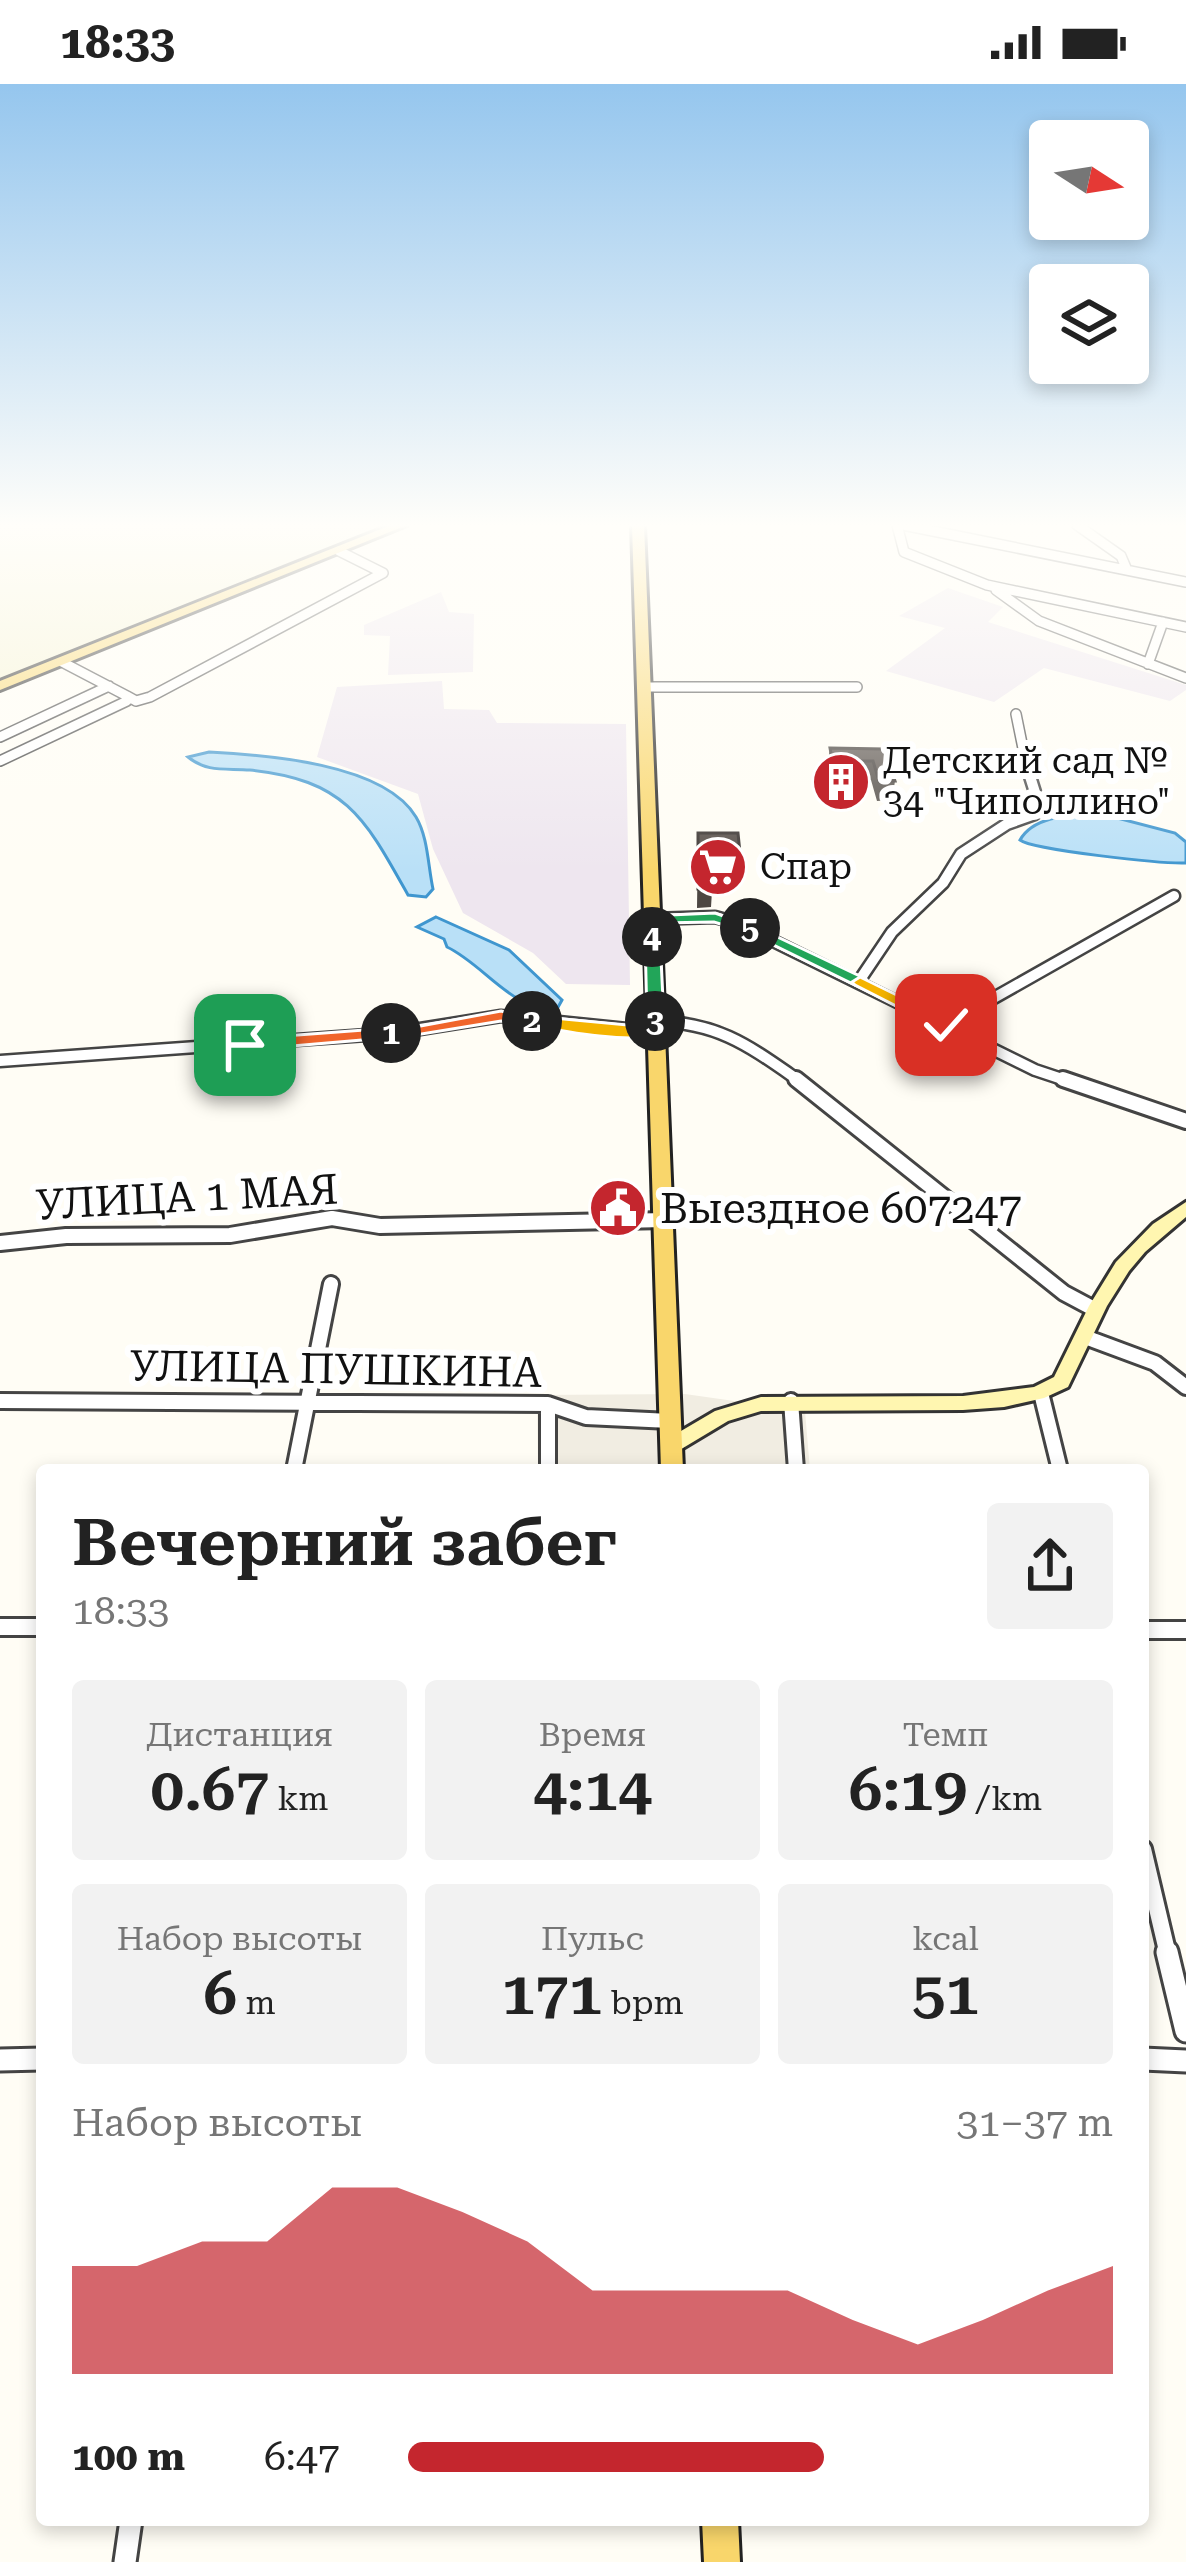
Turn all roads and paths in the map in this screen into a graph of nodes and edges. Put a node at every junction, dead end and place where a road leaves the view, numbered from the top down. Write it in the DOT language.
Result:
graph roads {
  1 [pos="115,641"];
  2 [pos="261,641"];
  3 [pos="642,641"];
  4 [pos="1087,641"];
  5 [pos="1156,641"];
  6 [pos="62,662"];
  7 [pos="1148,664"];
  8 [pos="1186,678"];
  9 [pos="0,686"];
  10 [pos="109,686"];
  11 [pos="644,687"];
  12 [pos="857,688"];
  13 [pos="128,696"];
  14 [pos="1016,714"];
  15 [pos="0,737"];
  16 [pos="0,761"];
  17 [pos="1174,896"];
  18 [pos="652,919"];
  19 [pos="859,981"];
  20 [pos="946,1025"];
  21 [pos="656,1027"];
  22 [pos="0,1061"];
  23 [pos="1186,1121"];
  24 [pos="1186,1208"];
  25 [pos="666,1220"];
  26 [pos="0,1243"];
  27 [pos="331,1284"];
  28 [pos="1094,1309"];
  29 [pos="1084,1336"];
  30 [pos="1186,1387"];
  31 [pos="1041,1394"];
  32 [pos="0,1401"];
  33 [pos="791,1401"];
  34 [pos="311,1402"];
  35 [pos="548,1404"];
  36 [pos="671,1446"];
  37 [pos="296,1464"];
  38 [pos="548,1464"];
  39 [pos="796,1464"];
  40 [pos="1058,1464"];
  41 [pos="0,1627"];
  42 [pos="36,1627"];
  43 [pos="1149,1630"];
  44 [pos="1186,1630"];
  45 [pos="1149,1874"];
  46 [pos="1186,2031"];
  47 [pos="36,2059"];
  48 [pos="1149,2059"];
  49 [pos="0,2060"];
  50 [pos="1186,2061"];
  51 [pos="130,2526"];
  52 [pos="720,2526"];
  53 [pos="125,2562"];
  54 [pos="722,2562"];
  1 -- 6 [label="main road"];
  2 -- 13 [label="street"];
  3 -- 11 [label="main road"];
  4 -- 7 [label="street"];
  5 -- 7 [label="street"];
  6 -- 9 [label="main road"];
  6 -- 10 [label="street"];
  7 -- 8 [label="street"];
  10 -- 13 [label="street"];
  10 -- 15 [label="street"];
  11 -- 12 [label="street"];
  11 -- 18 [label="main road"];
  13 -- 16 [label="street"];
  14 -- 19 [label="street"];
  17 -- 20 [label="street"];
  18 -- 19 [label="street"];
  18 -- 21 [label="main road"];
  19 -- 20 [label="street"];
  20 -- 23 [label="street"];
  21 -- 22 [label="street"];
  21 -- 25 [label="main road"];
  21 -- 28 [label="street"];
  24 -- 28 [label="street"];
  25 -- 26 [label="street, УЛИЦА 1 МАЯ"];
  25 -- 36 [label="main road"];
  27 -- 34 [label="street"];
  28 -- 29 [label="street"];
  29 -- 30 [label="street"];
  29 -- 31 [label="street"];
  31 -- 33 [label="street"];
  31 -- 40 [label="street"];
  32 -- 34 [label="street, УЛИЦА ПУШКИНА"];
  33 -- 36 [label="street"];
  33 -- 39 [label="street"];
  34 -- 35 [label="street, УЛИЦА ПУШКИНА"];
  34 -- 37 [label="street"];
  35 -- 36 [label="street, УЛИЦА ПУШКИНА"];
  35 -- 38 [label="street"];
  41 -- 42 [label="street"];
  43 -- 44 [label="street"];
  45 -- 46 [label="street"];
  47 -- 49 [label="street"];
  48 -- 50 [label="street"];
  51 -- 53 [label="street"];
  52 -- 54 [label="main road"];
}
